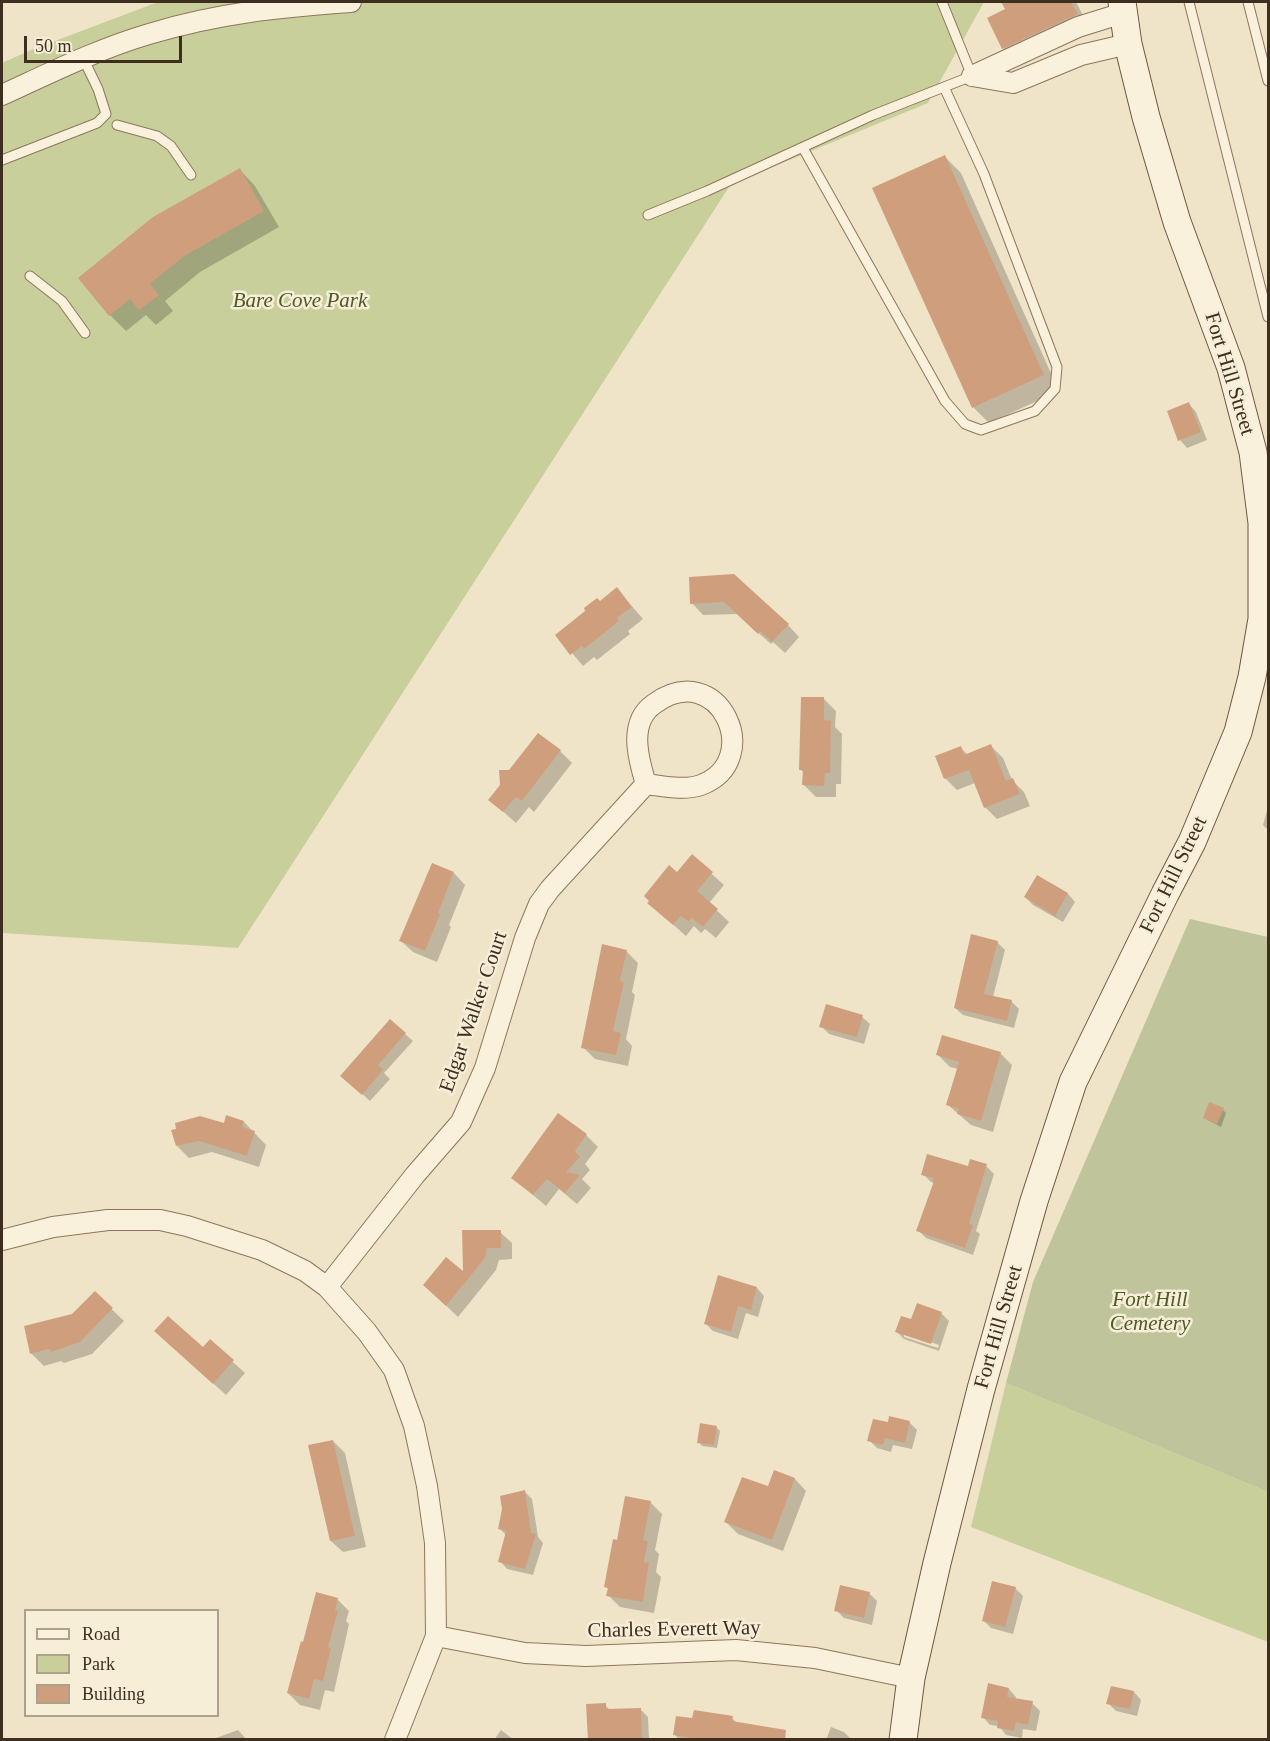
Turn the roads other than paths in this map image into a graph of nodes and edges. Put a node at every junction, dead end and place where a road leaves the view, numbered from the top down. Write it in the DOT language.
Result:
graph roads {
  1 [pos="351,2"];
  2 [pos="942,2"];
  3 [pos="1190,2"];
  4 [pos="1248,2"];
  5 [pos="1123,7"];
  6 [pos="1128,44"];
  7 [pos="83,58"];
  8 [pos="972,76"];
  9 [pos="1269,81"];
  10 [pos="944,87"];
  11 [pos="2,95"];
  12 [pos="117,125"];
  13 [pos="803,148"];
  14 [pos="2,160"];
  15 [pos="191,175"];
  16 [pos="648,215"];
  17 [pos="30,276"];
  18 [pos="1269,317"];
  19 [pos="85,333"];
  20 [pos="646,784"];
  21 [pos="2,1240"];
  22 [pos="327,1287"];
  23 [pos="436,1636"];
  24 [pos="910,1678"];
  25 [pos="395,1740"];
  26 [pos="903,1740"];
  1 -- 7 [label="street"];
  2 -- 8 [label="lane"];
  3 -- 18 [label="lane"];
  4 -- 9 [label="lane"];
  5 -- 6 [label="main road, Fort Hill Street"];
  5 -- 8 [label="street"];
  6 -- 8 [label="street"];
  6 -- 24 [label="main road, Fort Hill Street"];
  7 -- 11 [label="street"];
  7 -- 14 [label="lane"];
  8 -- 10 [label="lane"];
  10 -- 13 [label="lane"];
  10 -- 13 [label="lane"];
  12 -- 15 [label="lane"];
  13 -- 16 [label="lane"];
  17 -- 19 [label="lane"];
  20 -- 20 [label="street"];
  20 -- 22 [label="street, Edgar Walker Court"];
  21 -- 22 [label="street"];
  22 -- 23 [label="street"];
  23 -- 24 [label="street, Charles Everett Way"];
  23 -- 25 [label="street"];
  24 -- 26 [label="main road, Fort Hill Street"];
}
